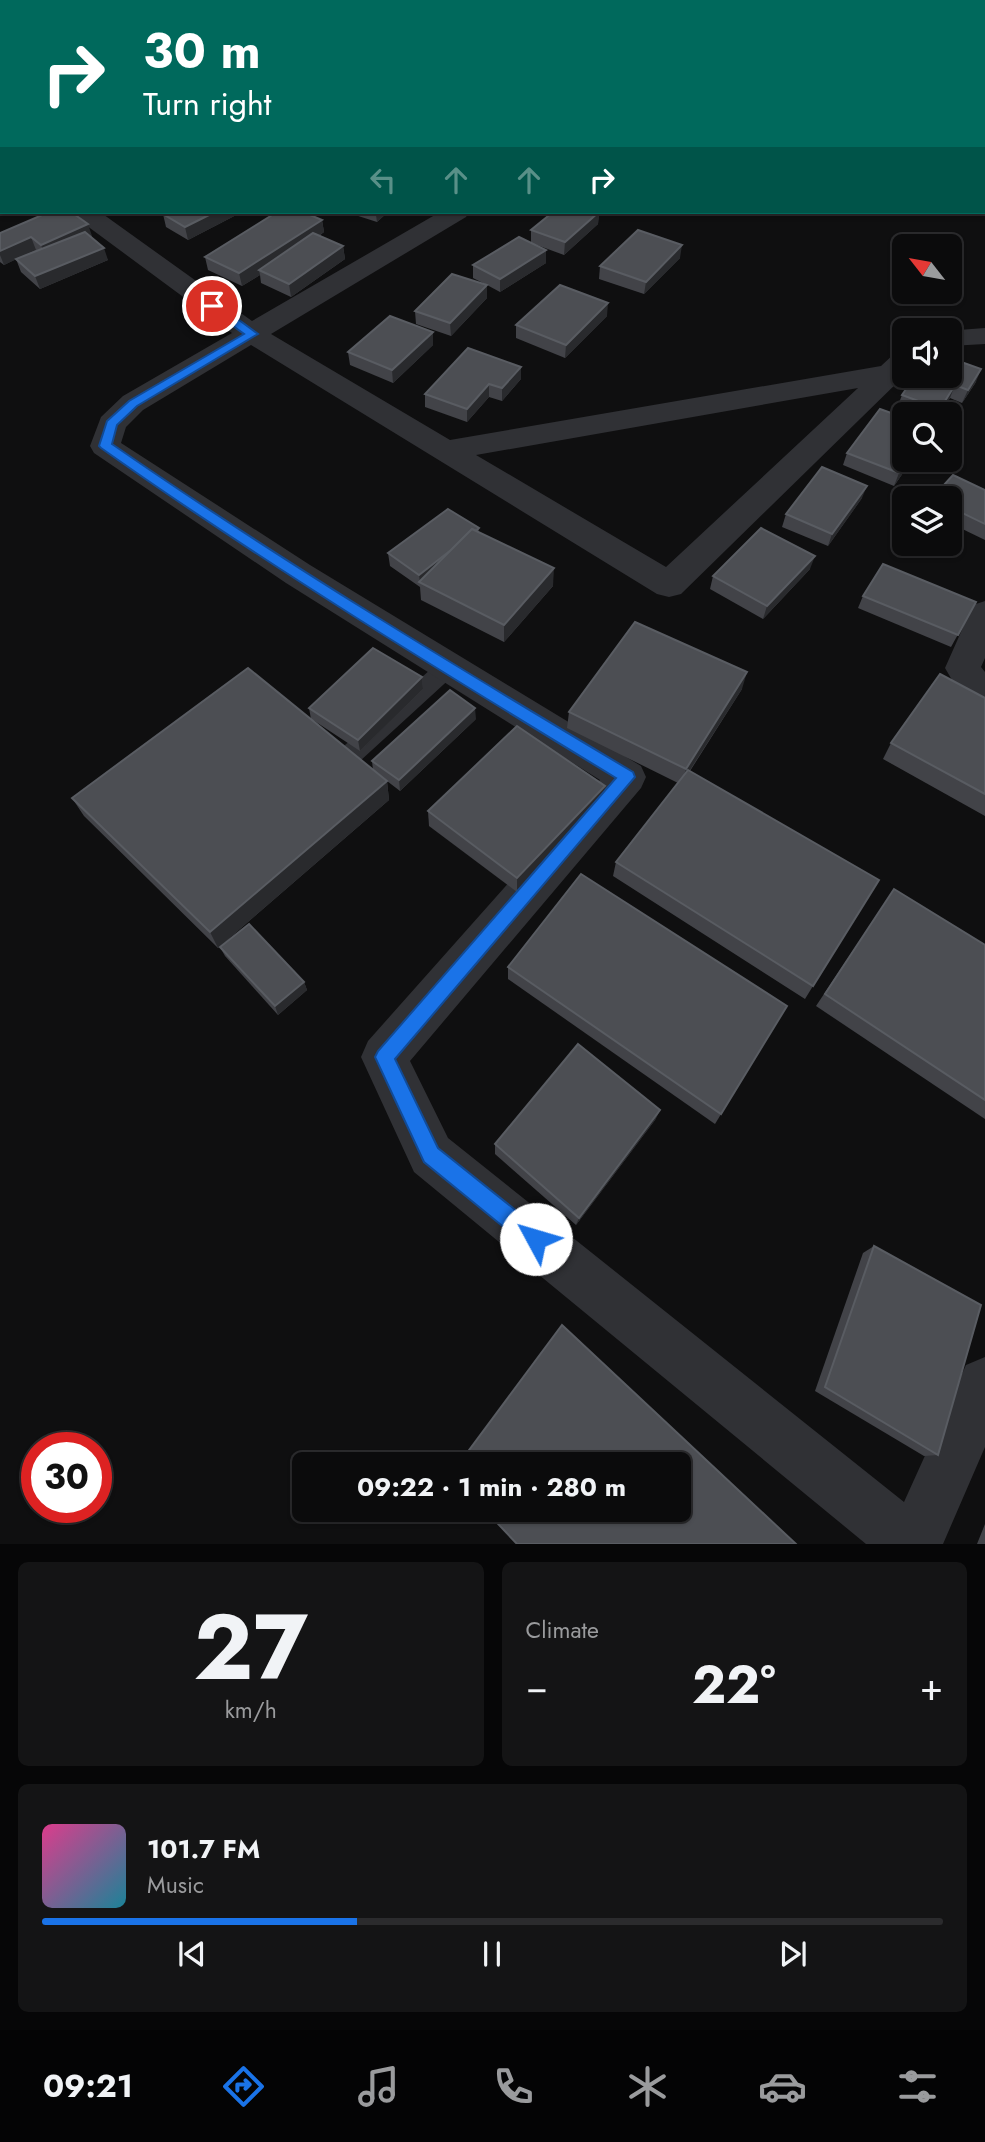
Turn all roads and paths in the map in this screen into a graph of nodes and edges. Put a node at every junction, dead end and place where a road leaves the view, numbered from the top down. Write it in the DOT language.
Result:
graph roads {
  1 [pos="87,214"];
  2 [pos="454,214"];
  3 [pos="252,334"];
  4 [pos="985,335"];
  5 [pos="962,337"];
  6 [pos="892,367"];
  7 [pos="892,371"];
  8 [pos="448,450"];
  9 [pos="985,614"];
  10 [pos="447,668"];
  11 [pos="985,693"];
  12 [pos="378,801"];
  13 [pos="985,1384"];
  14 [pos="912,1544"];
  1 -- 3 [label="street"];
  2 -- 3 [label="street"];
  3 -- 8 [label="street"];
  3 -- 10 [label="street"];
  4 -- 5 [label="street"];
  6 -- 8 [label="street"];
  7 -- 8 [label="street"];
  9 -- 11 [label="street"];
  10 -- 12 [label="lane"];
  10 -- 14 [label="street"];
  13 -- 14 [label="street"];
}
